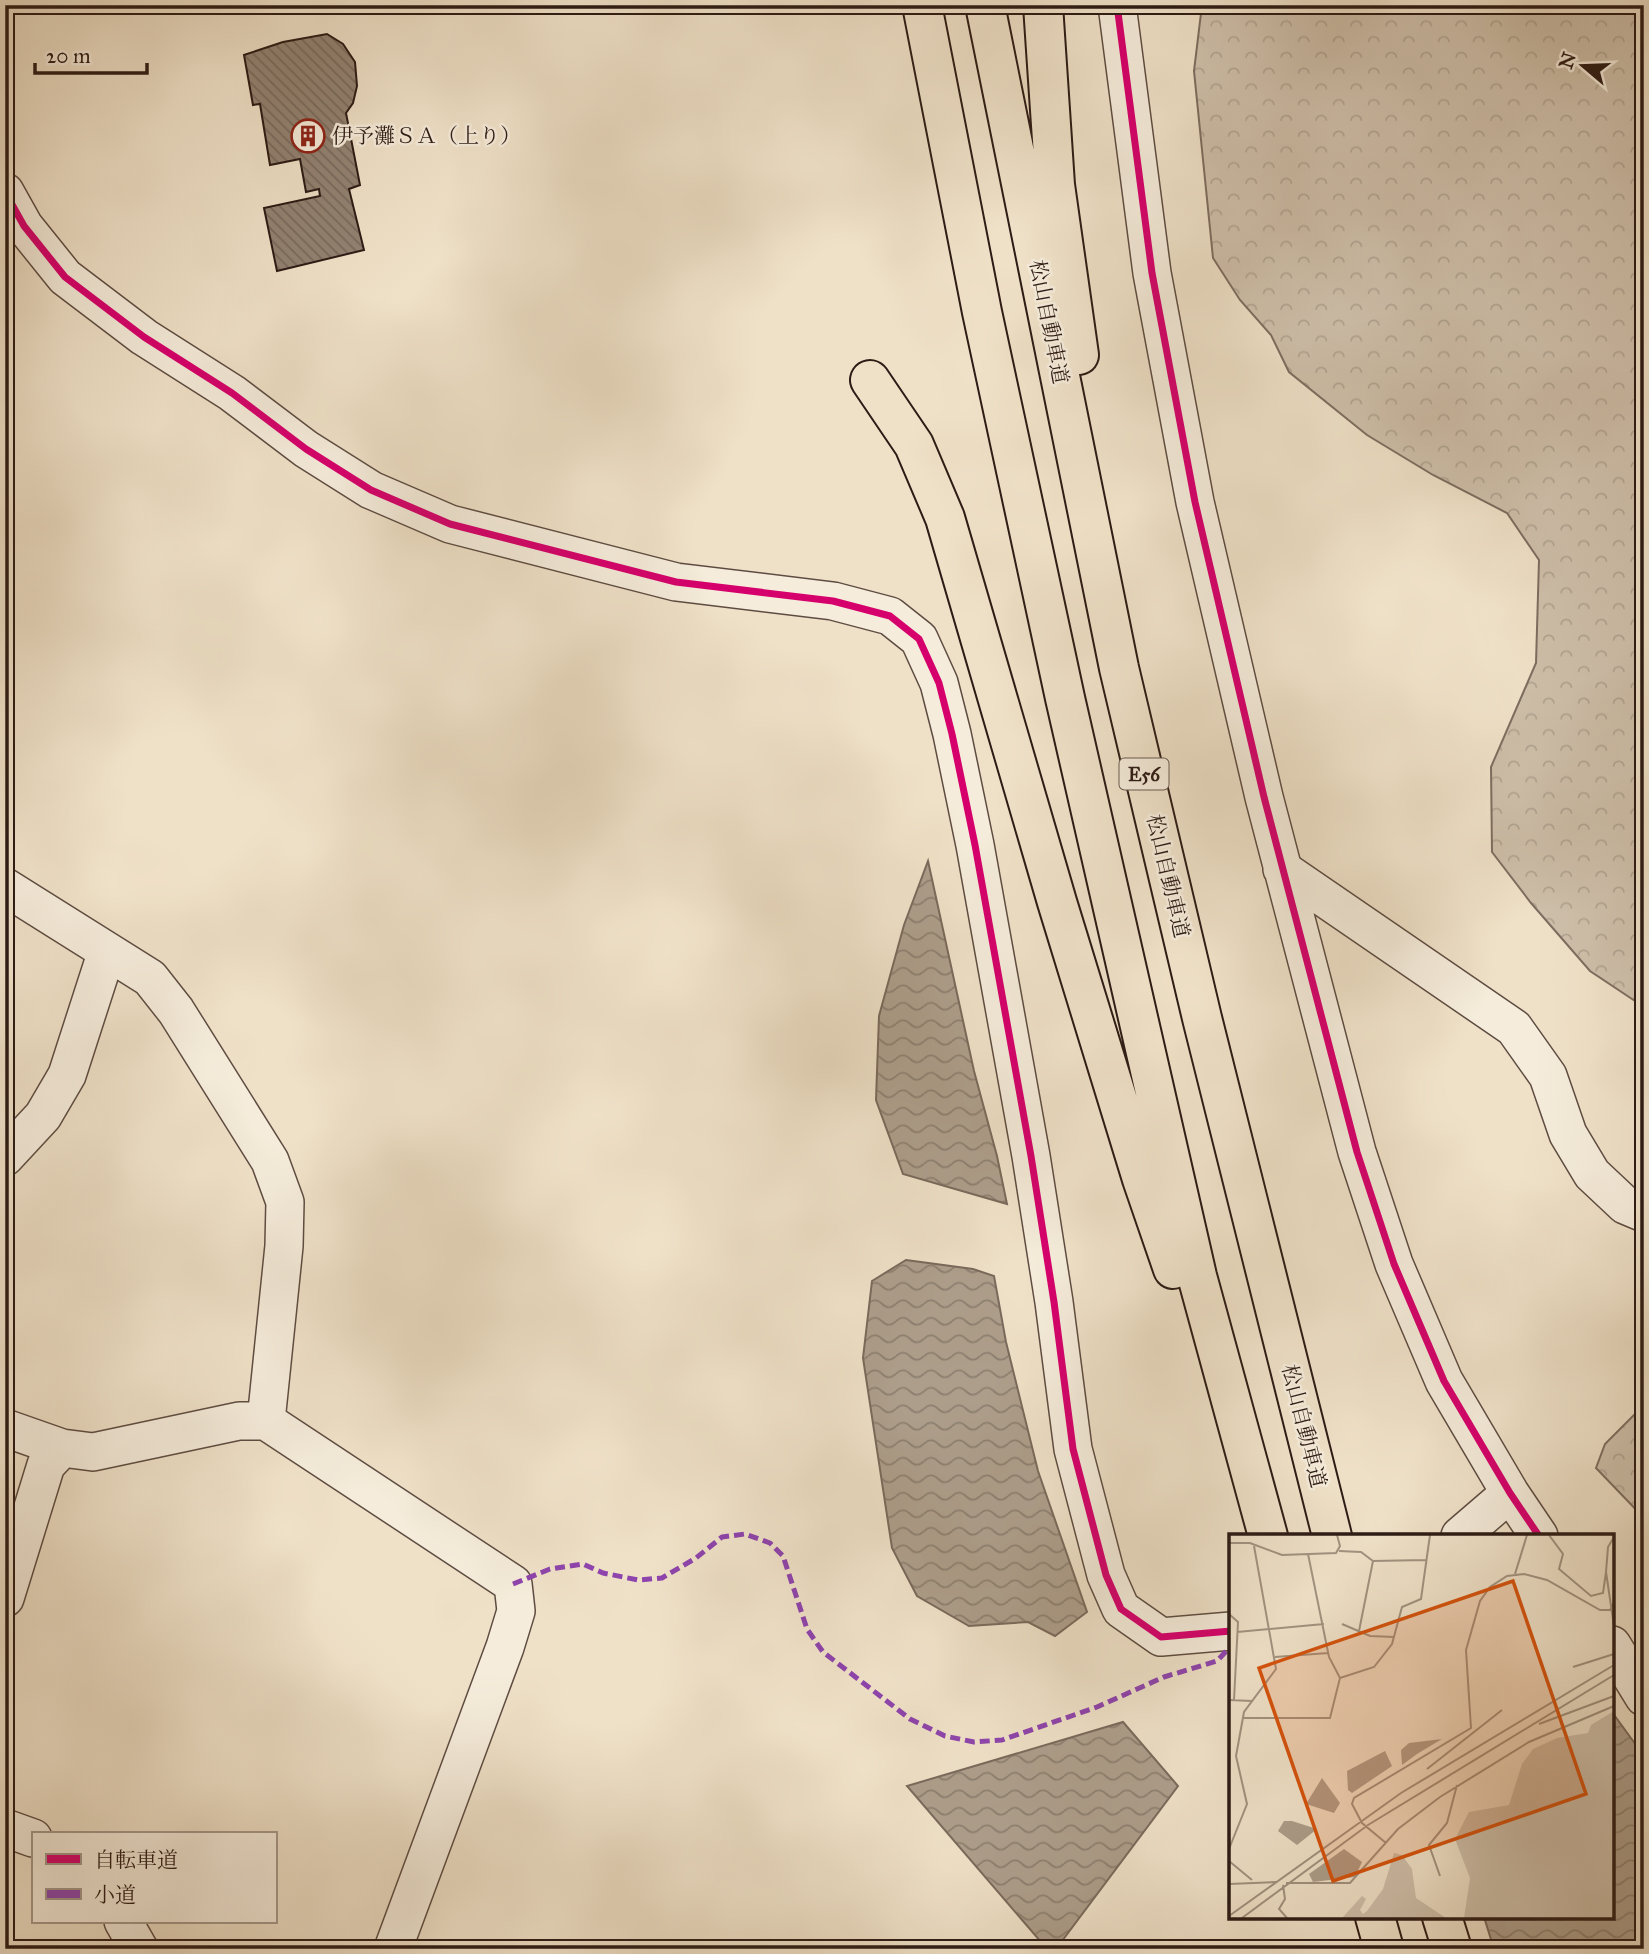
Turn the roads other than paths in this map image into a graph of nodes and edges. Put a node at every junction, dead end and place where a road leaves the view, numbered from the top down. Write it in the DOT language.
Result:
graph roads {
  1 [pos="922,5"];
  2 [pos="985,5"];
  3 [pos="1044,5"];
  4 [pos="1117,5"];
  5 [pos="5,192"];
  6 [pos="870,380"];
  7 [pos="1282,869"];
  8 [pos="5,887"];
  9 [pos="107,951"];
  10 [pos="1202,1018"];
  11 [pos="5,1157"];
  12 [pos="1644,1213"];
  13 [pos="266,1421"];
  14 [pos="5,1427"];
  15 [pos="62,1448"];
  16 [pos="1510,1493"];
  17 [pos="1265,1534"];
  18 [pos="1265,1534"];
  19 [pos="1331,1534"];
  20 [pos="1462,1534"];
  21 [pos="1538,1534"];
  22 [pos="5,1598"];
  23 [pos="1229,1631"];
  24 [pos="1614,1648"];
  25 [pos="1644,1697"];
  26 [pos="5,1828"];
  27 [pos="32,1838"];
  28 [pos="1376,1919"];
  29 [pos="1443,1919"];
  30 [pos="124,1923"];
  31 [pos="139,1949"];
  32 [pos="393,1949"];
  33 [pos="1384,1949"];
  34 [pos="1451,1949"];
  1 -- 17 [label="highway"];
  2 -- 10 [label="highway, 松山自動車道 / E56"];
  3 -- 10 [label="highway"];
  4 -- 7 [label="street"];
  5 -- 23 [label="street"];
  6 -- 18 [label="highway"];
  7 -- 12 [label="street"];
  7 -- 16 [label="street"];
  8 -- 9 [label="street"];
  9 -- 11 [label="street"];
  9 -- 13 [label="street"];
  10 -- 19 [label="highway, 松山自動車道 / E56"];
  13 -- 15 [label="street"];
  13 -- 32 [label="street"];
  14 -- 15 [label="street"];
  15 -- 22 [label="street"];
  16 -- 20 [label="street"];
  16 -- 21 [label="street"];
  24 -- 25 [label="street"];
  26 -- 27 [label="street"];
  28 -- 33 [label="highway"];
  29 -- 34 [label="highway"];
  30 -- 31 [label="street"];
}
